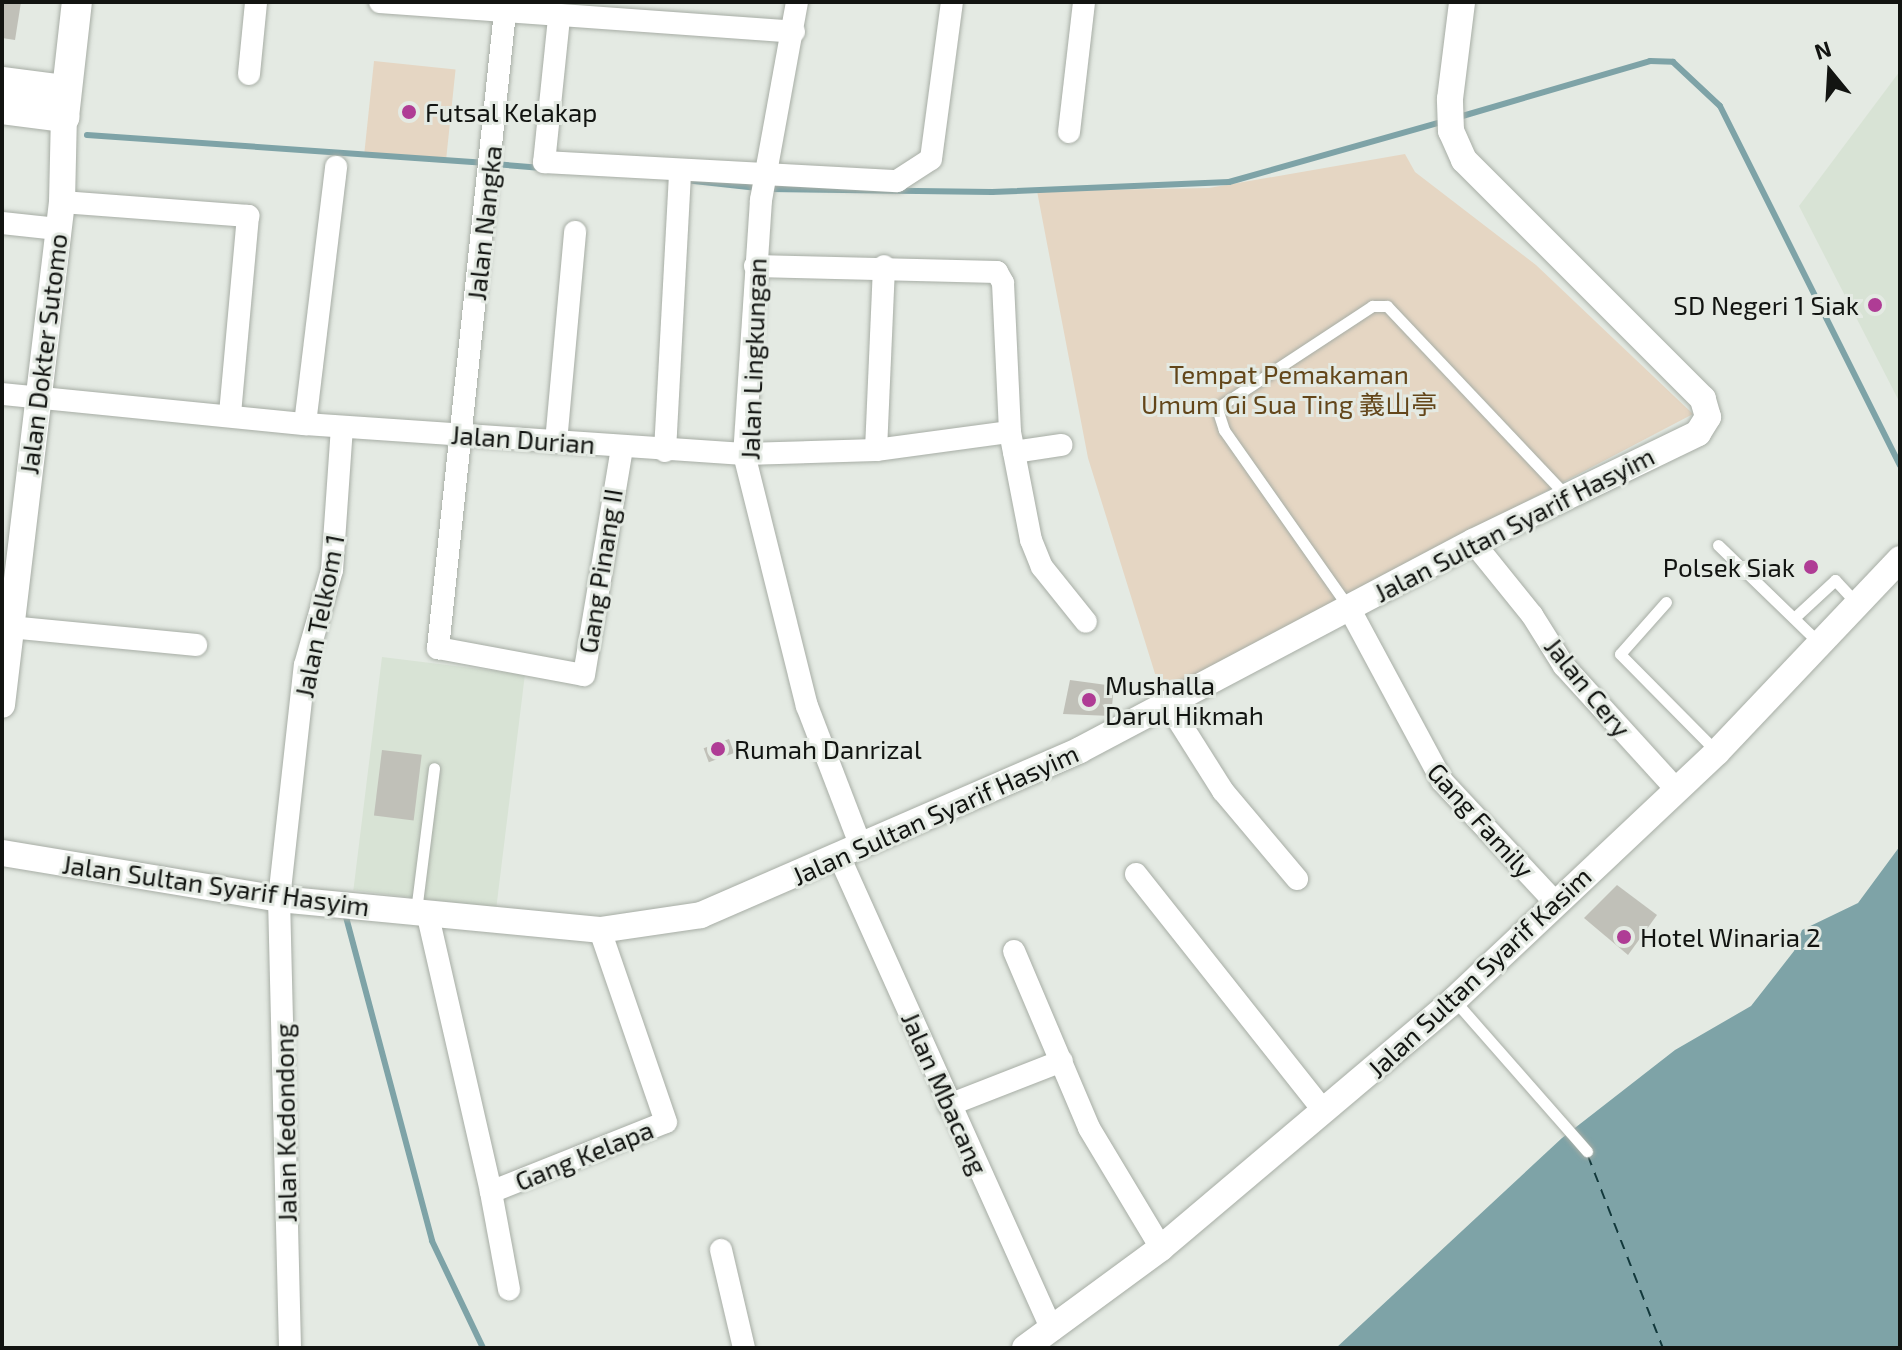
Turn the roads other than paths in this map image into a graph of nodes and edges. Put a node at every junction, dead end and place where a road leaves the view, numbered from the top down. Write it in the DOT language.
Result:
graph roads {
  1 [pos="77,2"];
  2 [pos="256,2"];
  3 [pos="380,2"];
  4 [pos="797,2"];
  5 [pos="952,2"];
  6 [pos="1084,2"];
  7 [pos="1456,3"];
  8 [pos="505,12"];
  9 [pos="559,18"];
  10 [pos="794,32"];
  11 [pos="249,74"];
  12 [pos="2,82"];
  13 [pos="65,104"];
  14 [pos="2,109"];
  15 [pos="1069,132"];
  16 [pos="336,167"];
  17 [pos="680,173"];
  18 [pos="767,177"];
  19 [pos="62,202"];
  20 [pos="2,223"];
  21 [pos="58,229"];
  22 [pos="575,232"];
  23 [pos="755,266"];
  24 [pos="884,266"];
  25 [pos="2,394"];
  26 [pos="36,398"];
  27 [pos="230,415"];
  28 [pos="305,424"];
  29 [pos="342,427"];
  30 [pos="462,434"];
  31 [pos="556,442"];
  32 [pos="1012,442"];
  33 [pos="1061,445"];
  34 [pos="622,447"];
  35 [pos="876,450"];
  36 [pos="665,451"];
  37 [pos="744,454"];
  38 [pos="453,490"];
  39 [pos="1566,495"];
  40 [pos="11,540"];
  41 [pos="1473,542"];
  42 [pos="1718,545"];
  43 [pos="1900,559"];
  44 [pos="1666,602"];
  45 [pos="1858,604"];
  46 [pos="1349,608"];
  47 [pos="1794,618"];
  48 [pos="1086,622"];
  49 [pos="10,627"];
  50 [pos="1820,644"];
  51 [pos="196,645"];
  52 [pos="1168,704"];
  53 [pos="2,705"];
  54 [pos="1717,752"];
  55 [pos="434,768"];
  56 [pos="1677,790"];
  57 [pos="850,851"];
  58 [pos="2,853"];
  59 [pos="1136,874"];
  60 [pos="1297,879"];
  61 [pos="279,899"];
  62 [pos="1554,901"];
  63 [pos="421,911"];
  64 [pos="600,930"];
  65 [pos="1014,951"];
  66 [pos="1454,1000"];
  67 [pos="1062,1061"];
  68 [pos="949,1105"];
  69 [pos="1324,1111"];
  70 [pos="1587,1151"];
  71 [pos="491,1192"];
  72 [pos="1161,1248"];
  73 [pos="721,1250"];
  74 [pos="509,1289"];
  75 [pos="1052,1330"];
  76 [pos="290,1348"];
  77 [pos="744,1348"];
  78 [pos="1025,1348"];
  1 -- 13 [label="main road, Jalan Dokter Sutomo"];
  2 -- 11 [label="street"];
  3 -- 8 [label="street"];
  4 -- 10 [label="street, Jalan Lingkungan"];
  5 -- 18 [label="street"];
  6 -- 15 [label="street"];
  7 -- 39 [label="street, Jalan Sultan Syarif Hasyim"];
  8 -- 9 [label="street"];
  8 -- 30 [label="street, Jalan Nangka"];
  9 -- 10 [label="street"];
  9 -- 17 [label="street"];
  10 -- 18 [label="street, Jalan Lingkungan"];
  12 -- 13 [label="main road"];
  13 -- 14 [label="main road"];
  13 -- 19 [label="street, Jalan Dokter Sutomo"];
  16 -- 28 [label="street"];
  17 -- 18 [label="street"];
  17 -- 36 [label="street"];
  18 -- 23 [label="street, Jalan Lingkungan"];
  19 -- 21 [label="street, Jalan Dokter Sutomo"];
  19 -- 27 [label="street"];
  20 -- 21 [label="street"];
  21 -- 26 [label="street, Jalan Dokter Sutomo"];
  22 -- 31 [label="street"];
  23 -- 24 [label="street"];
  23 -- 37 [label="street, Jalan Lingkungan"];
  24 -- 32 [label="street"];
  24 -- 35 [label="street"];
  25 -- 26 [label="street, Jalan Durian"];
  26 -- 27 [label="street, Jalan Durian"];
  26 -- 40 [label="street, Jalan Dokter Sutomo"];
  27 -- 28 [label="street, Jalan Durian"];
  28 -- 29 [label="street, Jalan Durian"];
  29 -- 30 [label="street, Jalan Durian"];
  29 -- 61 [label="street, Jalan Telkom 1"];
  30 -- 31 [label="street, Jalan Durian"];
  30 -- 38 [label="street, Jalan Nangka"];
  31 -- 34 [label="street, Jalan Durian"];
  32 -- 33 [label="street, Jalan Durian"];
  32 -- 35 [label="street, Jalan Durian"];
  32 -- 48 [label="street"];
  34 -- 36 [label="street, Jalan Durian"];
  34 -- 38 [label="street, Gang Pinang II"];
  35 -- 37 [label="street, Jalan Durian"];
  36 -- 37 [label="street, Jalan Durian"];
  37 -- 57 [label="street, Jalan Lingkungan"];
  39 -- 41 [label="street, Jalan Sultan Syarif Hasyim"];
  39 -- 46 [label="lane"];
  40 -- 49 [label="street, Jalan Dokter Sutomo"];
  41 -- 46 [label="street, Jalan Sultan Syarif Hasyim"];
  41 -- 56 [label="street, Jalan Cery"];
  42 -- 47 [label="lane"];
  43 -- 45 [label="street, Jalan Sultan Syarif Kasim"];
  44 -- 54 [label="lane"];
  45 -- 47 [label="lane"];
  45 -- 50 [label="street, Jalan Sultan Syarif Kasim"];
  46 -- 52 [label="street, Jalan Sultan Syarif Hasyim"];
  46 -- 62 [label="street, Gang Family"];
  47 -- 50 [label="lane"];
  49 -- 51 [label="street"];
  49 -- 53 [label="street, Jalan Dokter Sutomo"];
  50 -- 54 [label="street, Jalan Sultan Syarif Kasim"];
  52 -- 57 [label="street, Jalan Sultan Syarif Hasyim"];
  52 -- 60 [label="street"];
  54 -- 56 [label="street, Jalan Sultan Syarif Kasim"];
  55 -- 63 [label="lane"];
  56 -- 62 [label="street, Jalan Sultan Syarif Kasim"];
  57 -- 64 [label="street, Jalan Sultan Syarif Hasyim"];
  57 -- 68 [label="street, Jalan Mbacang"];
  58 -- 61 [label="street, Jalan Sultan Syarif Hasyim"];
  59 -- 69 [label="street"];
  61 -- 63 [label="street, Jalan Sultan Syarif Hasyim"];
  61 -- 76 [label="street, Jalan Kedondong"];
  62 -- 66 [label="street, Jalan Sultan Syarif Kasim"];
  63 -- 64 [label="street, Jalan Sultan Syarif Hasyim"];
  63 -- 71 [label="street, Gang Kelapa"];
  64 -- 71 [label="street, Gang Kelapa"];
  65 -- 67 [label="street"];
  66 -- 69 [label="street, Jalan Sultan Syarif Kasim"];
  66 -- 70 [label="lane"];
  67 -- 68 [label="street"];
  67 -- 72 [label="street"];
  68 -- 75 [label="street, Jalan Mbacang"];
  69 -- 72 [label="street, Jalan Sultan Syarif Kasim"];
  71 -- 74 [label="street"];
  72 -- 75 [label="street, Jalan Sultan Syarif Kasim"];
  73 -- 77 [label="street"];
  75 -- 78 [label="street, Jalan Sultan Syarif Kasim"];
}
